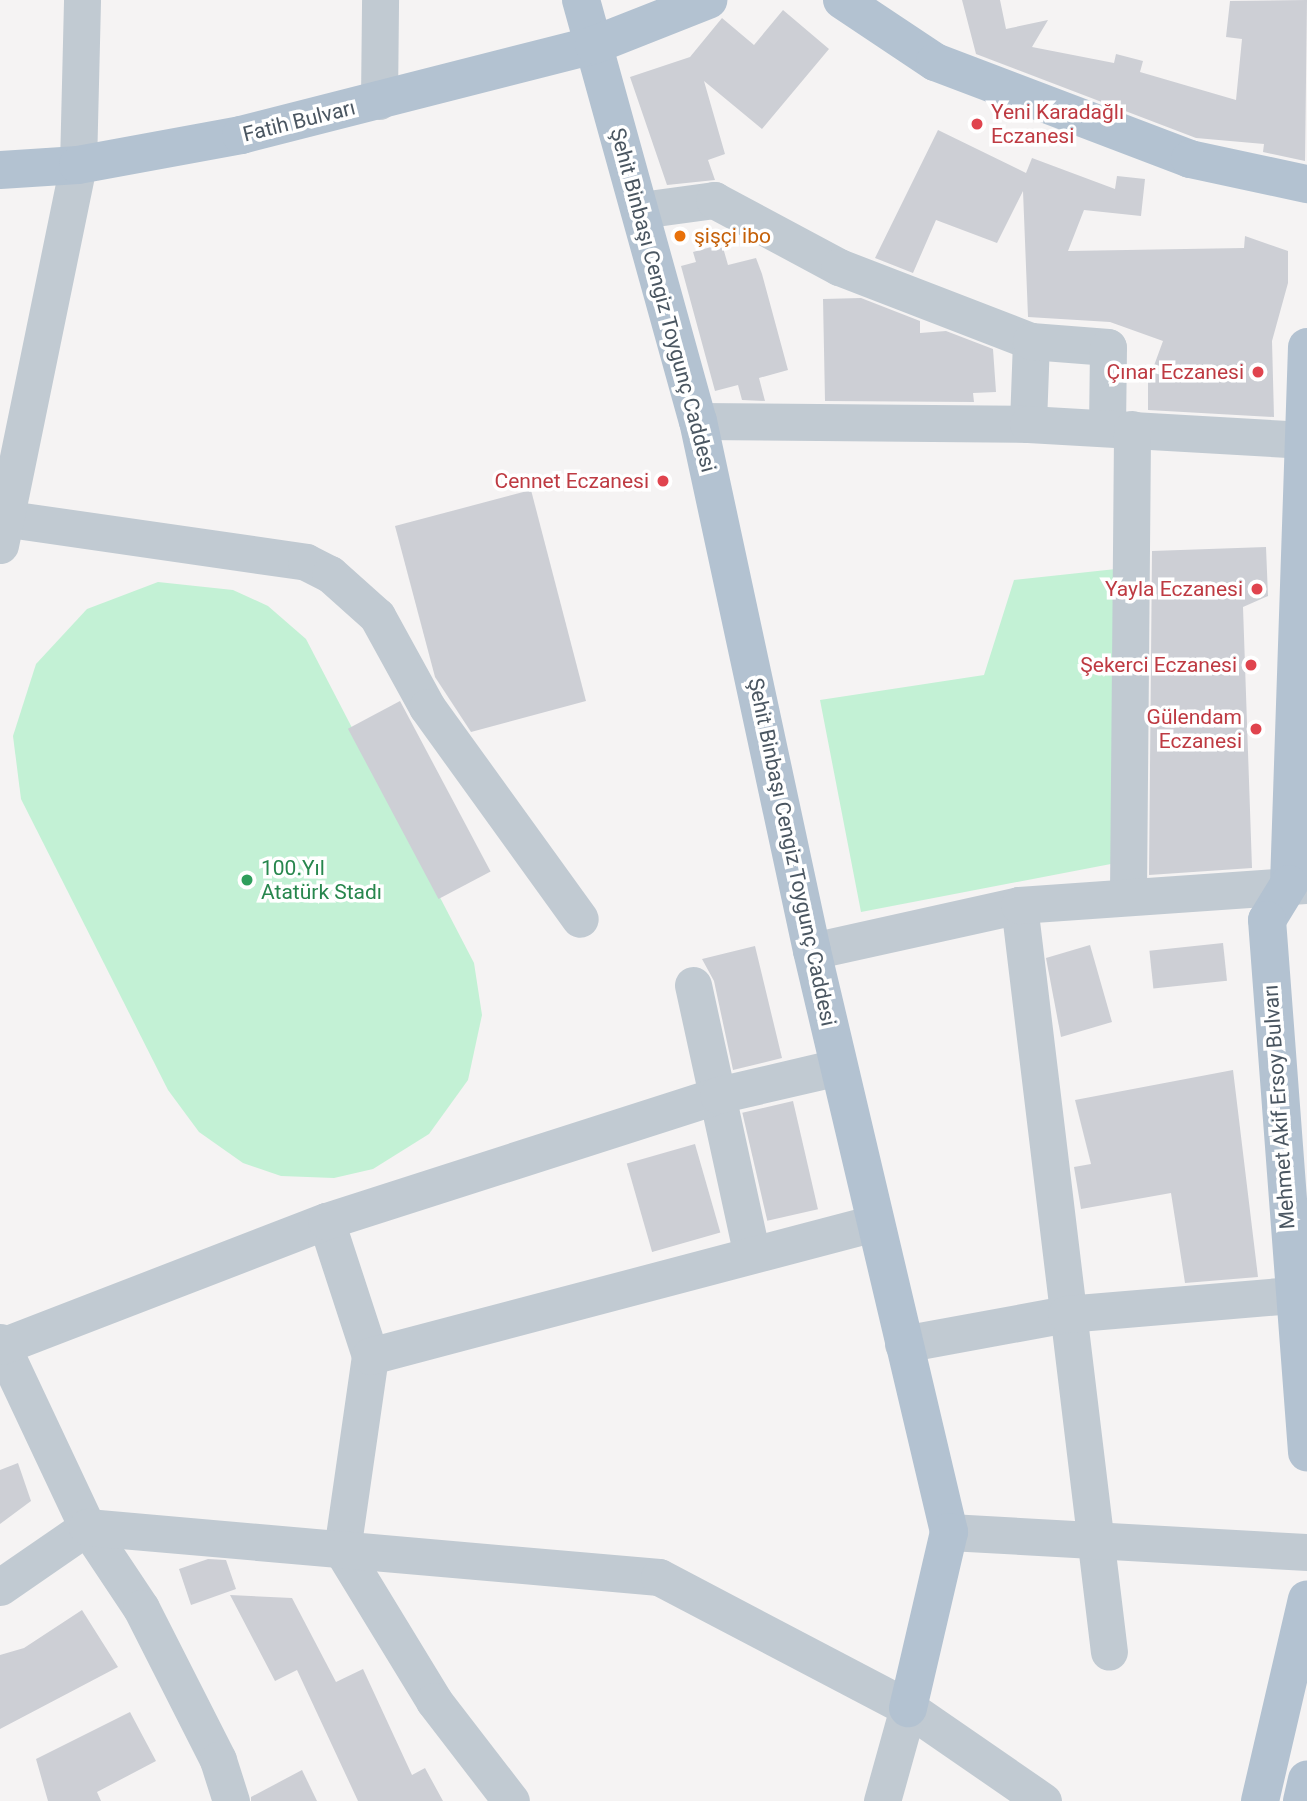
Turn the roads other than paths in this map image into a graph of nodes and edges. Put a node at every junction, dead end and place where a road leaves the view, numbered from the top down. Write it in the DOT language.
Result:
graph roads {
  1 [pos="82,0"];
  2 [pos="380,0"];
  3 [pos="581,0"];
  4 [pos="708,0"];
  5 [pos="842,0"];
  6 [pos="594,44"];
  7 [pos="379,101"];
  8 [pos="78,166"];
  9 [pos="0,170"];
  10 [pos="1307,184"];
  11 [pos="640,210"];
  12 [pos="1031,341"];
  13 [pos="1307,347"];
  14 [pos="698,421"];
  15 [pos="1028,424"];
  16 [pos="1119,428"];
  17 [pos="1305,440"];
  18 [pos="5,532"];
  19 [pos="1303,691"];
  20 [pos="1128,893"];
  21 [pos="1301,893"];
  22 [pos="1019,905"];
  23 [pos="580,919"];
  24 [pos="812,951"];
  25 [pos="693,985"];
  26 [pos="838,1067"];
  27 [pos="718,1095"];
  28 [pos="326,1221"];
  29 [pos="874,1223"];
  30 [pos="751,1252"];
  31 [pos="1292,1295"];
  32 [pos="1066,1314"];
  33 [pos="1,1344"];
  34 [pos="903,1344"];
  35 [pos="370,1356"];
  36 [pos="1307,1452"];
  37 [pos="87,1527"];
  38 [pos="949,1532"];
  39 [pos="1095,1543"];
  40 [pos="342,1550"];
  41 [pos="1307,1552"];
  42 [pos="0,1587"];
  43 [pos="1307,1600"];
  44 [pos="1109,1652"];
  45 [pos="908,1708"];
  46 [pos="1307,1780"];
  47 [pos="231,1801"];
  48 [pos="510,1801"];
  49 [pos="882,1801"];
  50 [pos="1042,1801"];
  51 [pos="1260,1801"];
  52 [pos="1302,1801"];
  1 -- 8 [label="street"];
  2 -- 7 [label="street"];
  3 -- 6 [label="main road, Şehit Binbaşı Cengiz Toygunç Caddesi"];
  4 -- 6 [label="main road, Fatih Bulvarı"];
  5 -- 10 [label="main road"];
  6 -- 7 [label="main road, Fatih Bulvarı"];
  6 -- 11 [label="main road, Şehit Binbaşı Cengiz Toygunç Caddesi"];
  7 -- 8 [label="main road, Fatih Bulvarı"];
  8 -- 9 [label="main road, Fatih Bulvarı"];
  8 -- 18 [label="street"];
  11 -- 12 [label="street"];
  11 -- 14 [label="main road, Şehit Binbaşı Cengiz Toygunç Caddesi"];
  12 -- 15 [label="street"];
  12 -- 16 [label="street"];
  13 -- 17 [label="main road"];
  14 -- 15 [label="street"];
  14 -- 24 [label="main road, Şehit Binbaşı Cengiz Toygunç Caddesi"];
  15 -- 16 [label="street"];
  16 -- 17 [label="street"];
  16 -- 20 [label="street"];
  17 -- 19 [label="main road"];
  18 -- 23 [label="street"];
  19 -- 21 [label="main road"];
  20 -- 21 [label="street"];
  20 -- 22 [label="street"];
  21 -- 31 [label="main road, Mehmet Akif Ersoy Bulvarı"];
  22 -- 24 [label="street"];
  22 -- 32 [label="street"];
  24 -- 26 [label="main road, Şehit Binbaşı Cengiz Toygunç Caddesi"];
  25 -- 27 [label="street"];
  26 -- 27 [label="street"];
  26 -- 29 [label="main road, Şehit Binbaşı Cengiz Toygunç Caddesi"];
  27 -- 28 [label="street"];
  27 -- 30 [label="street"];
  28 -- 33 [label="street"];
  28 -- 35 [label="street"];
  29 -- 30 [label="street"];
  29 -- 34 [label="main road, Şehit Binbaşı Cengiz Toygunç Caddesi"];
  30 -- 35 [label="street"];
  31 -- 32 [label="street"];
  31 -- 36 [label="main road, Mehmet Akif Ersoy Bulvarı"];
  32 -- 34 [label="street"];
  32 -- 39 [label="street"];
  33 -- 37 [label="street"];
  34 -- 38 [label="main road, Şehit Binbaşı Cengiz Toygunç Caddesi"];
  35 -- 40 [label="street"];
  37 -- 40 [label="street"];
  37 -- 42 [label="street"];
  37 -- 47 [label="street"];
  38 -- 39 [label="street"];
  38 -- 45 [label="main road, Şehit Binbaşı Cengiz Toygunç Caddesi"];
  39 -- 41 [label="street"];
  39 -- 44 [label="street"];
  40 -- 45 [label="street"];
  40 -- 48 [label="street"];
  43 -- 51 [label="main road"];
  45 -- 49 [label="street"];
  45 -- 50 [label="street"];
  46 -- 52 [label="main road"];
}
